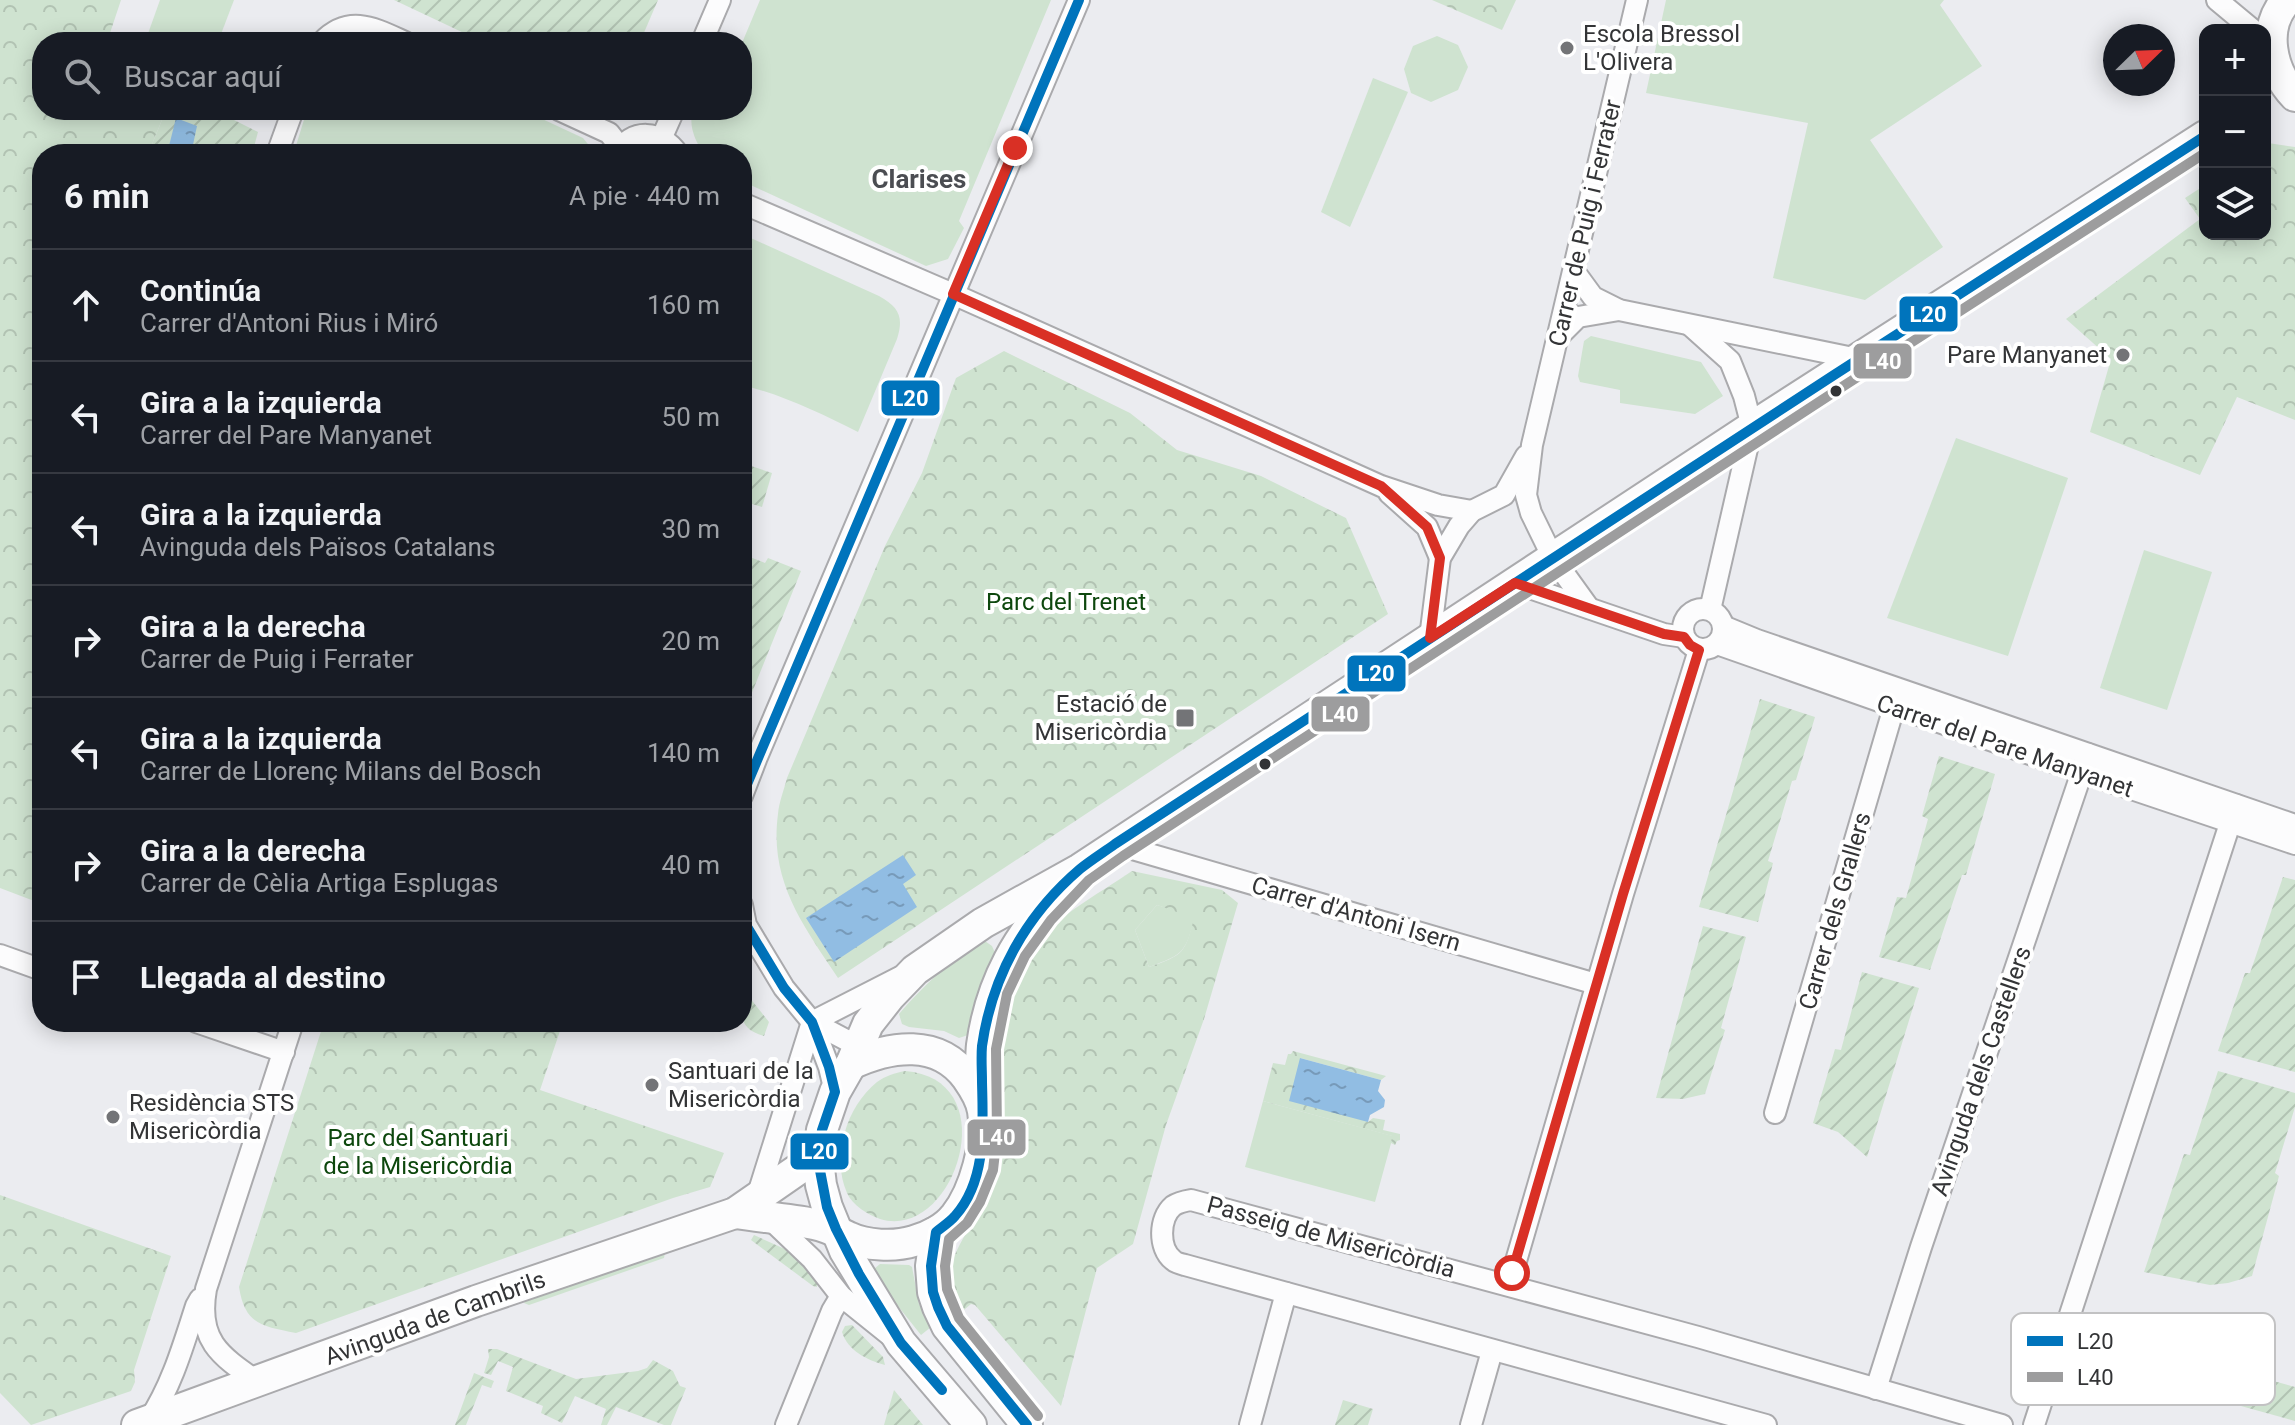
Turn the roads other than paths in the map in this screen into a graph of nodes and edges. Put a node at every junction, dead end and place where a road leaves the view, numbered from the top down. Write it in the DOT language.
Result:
graph roads {
  1 [pos="720,0"];
  2 [pos="1079,0"];
  3 [pos="1637,0"];
  4 [pos="2217,0"];
  5 [pos="2287,0"];
  6 [pos="2246,24"];
  7 [pos="2271,28"];
  8 [pos="334,32"];
  9 [pos="382,32"];
  10 [pos="706,32"];
  11 [pos="2271,57"];
  12 [pos="2282,93"];
  13 [pos="289,120"];
  14 [pos="581,120"];
  15 [pos="670,120"];
  16 [pos="662,137"];
  17 [pos="2199,140"];
  18 [pos="281,144"];
  19 [pos="615,144"];
  20 [pos="625,144"];
  21 [pos="671,144"];
  22 [pos="752,207"];
  23 [pos="1574,271"];
  24 [pos="953,294"];
  25 [pos="1567,304"];
  26 [pos="1619,310"];
  27 [pos="1691,326"];
  28 [pos="1560,335"];
  29 [pos="1858,359"];
  30 [pos="1752,427"];
  31 [pos="1532,445"];
  32 [pos="1381,486"];
  33 [pos="1472,511"];
  34 [pos="1440,558"];
  35 [pos="1553,558"];
  36 [pos="1515,583"];
  37 [pos="1589,608"];
  38 [pos="1707,633"];
  39 [pos="1430,638"];
  40 [pos="1894,707"];
  41 [pos="752,747"];
  42 [pos="2085,763"];
  43 [pos="2233,813"];
  44 [pos="2295,825"];
  45 [pos="1115,844"];
  46 [pos="2295,844"];
  47 [pos="1080,869"];
  48 [pos="752,935"];
  49 [pos="0,955"];
  50 [pos="32,966"];
  51 [pos="915,970"];
  52 [pos="1596,984"];
  53 [pos="812,1022"];
  54 [pos="225,1032"];
  55 [pos="290,1032"];
  56 [pos="284,1052"];
  57 [pos="861,1055"];
  58 [pos="835,1092"];
  59 [pos="983,1111"];
  60 [pos="1775,1113"];
  61 [pos="821,1140"];
  62 [pos="754,1209"];
  63 [pos="836,1229"];
  64 [pos="936,1232"];
  65 [pos="1509,1285"];
  66 [pos="206,1289"];
  67 [pos="1286,1293"];
  68 [pos="841,1296"];
  69 [pos="2070,1313"];
  70 [pos="901,1343"];
  71 [pos="1492,1351"];
  72 [pos="258,1382"];
  73 [pos="1876,1389"];
  74 [pos="2041,1405"];
  75 [pos="1698,1416"];
  76 [pos="142,1423"];
  77 [pos="786,1425"];
  78 [pos="971,1425"];
  79 [pos="1027,1425"];
  80 [pos="1250,1425"];
  81 [pos="1471,1425"];
  82 [pos="1766,1425"];
  83 [pos="2002,1425"];
  84 [pos="2034,1425"];
  1 -- 10 [label="street"];
  2 -- 24 [label="street"];
  3 -- 23 [label="street, Carrer de Puig i Ferrater"];
  4 -- 6 [label="street"];
  5 -- 7 [label="main road"];
  8 -- 9 [label="street"];
  11 -- 12 [label="main road"];
  13 -- 18 [label="street"];
  14 -- 19 [label="street"];
  15 -- 16 [label="street"];
  16 -- 20 [label="street"];
  16 -- 21 [label="street"];
  17 -- 29 [label="main road"];
  22 -- 24 [label="street"];
  23 -- 25 [label="street, Carrer de Puig i Ferrater"];
  23 -- 26 [label="street"];
  24 -- 32 [label="street"];
  24 -- 41 [label="street"];
  25 -- 26 [label="street"];
  25 -- 28 [label="street, Carrer de Puig i Ferrater"];
  26 -- 27 [label="street"];
  26 -- 28 [label="street"];
  27 -- 29 [label="street"];
  27 -- 30 [label="street"];
  28 -- 31 [label="street, Carrer de Puig i Ferrater"];
  29 -- 30 [label="main road"];
  30 -- 35 [label="main road"];
  30 -- 38 [label="street"];
  31 -- 33 [label="street, Carrer de Puig i Ferrater"];
  31 -- 35 [label="street, Carrer de Puig i Ferrater"];
  32 -- 33 [label="street"];
  32 -- 34 [label="street"];
  33 -- 34 [label="street, Carrer de Puig i Ferrater"];
  34 -- 39 [label="street, Carrer de Puig i Ferrater"];
  35 -- 36 [label="main road"];
  35 -- 37 [label="street, Carrer de Puig i Ferrater"];
  36 -- 37 [label="street, Carrer del Pare Manyanet"];
  36 -- 39 [label="main road"];
  37 -- 38 [label="street, Carrer del Pare Manyanet"];
  38 -- 40 [label="street, Carrer del Pare Manyanet"];
  38 -- 42 [label="street, Carrer del Pare Manyanet"];
  38 -- 52 [label="street"];
  39 -- 45 [label="main road"];
  40 -- 42 [label="street, Carrer del Pare Manyanet"];
  40 -- 60 [label="street, Carrer dels Grallers"];
  42 -- 43 [label="street, Carrer del Pare Manyanet"];
  42 -- 73 [label="street, Avinguda dels Castellers"];
  43 -- 44 [label="street, Carrer del Pare Manyanet"];
  43 -- 46 [label="street, Carrer del Pare Manyanet"];
  43 -- 69 [label="street"];
  45 -- 47 [label="main road"];
  45 -- 52 [label="street, Carrer d'Antoni Isern"];
  47 -- 51 [label="main road"];
  47 -- 59 [label="main road"];
  48 -- 53 [label="street"];
  49 -- 50 [label="street"];
  51 -- 53 [label="street"];
  51 -- 57 [label="main road"];
  52 -- 65 [label="street"];
  53 -- 57 [label="street"];
  53 -- 58 [label="street"];
  53 -- 62 [label="street"];
  54 -- 56 [label="street"];
  55 -- 56 [label="street"];
  56 -- 66 [label="street"];
  57 -- 58 [label="main road"];
  57 -- 59 [label="main road"];
  58 -- 61 [label="main road"];
  59 -- 64 [label="main road"];
  61 -- 62 [label="main road"];
  61 -- 63 [label="main road"];
  62 -- 63 [label="main road"];
  62 -- 68 [label="street"];
  62 -- 72 [label="main road, Avinguda de Cambrils"];
  63 -- 64 [label="main road"];
  63 -- 70 [label="main road"];
  64 -- 79 [label="main road"];
  65 -- 67 [label="street, Passeig de Misericòrdia"];
  65 -- 73 [label="street, Passeig de Misericòrdia"];
  66 -- 72 [label="street"];
  66 -- 76 [label="street"];
  67 -- 71 [label="street, Passeig de Misericòrdia"];
  67 -- 80 [label="street"];
  68 -- 70 [label="street"];
  68 -- 77 [label="street"];
  70 -- 78 [label="main road"];
  71 -- 75 [label="street, Passeig de Misericòrdia"];
  71 -- 81 [label="street"];
  72 -- 76 [label="main road, Avinguda de Cambrils"];
  73 -- 83 [label="street, Passeig de Misericòrdia"];
  74 -- 84 [label="street"];
  75 -- 82 [label="street, Passeig de Misericòrdia"];
}
